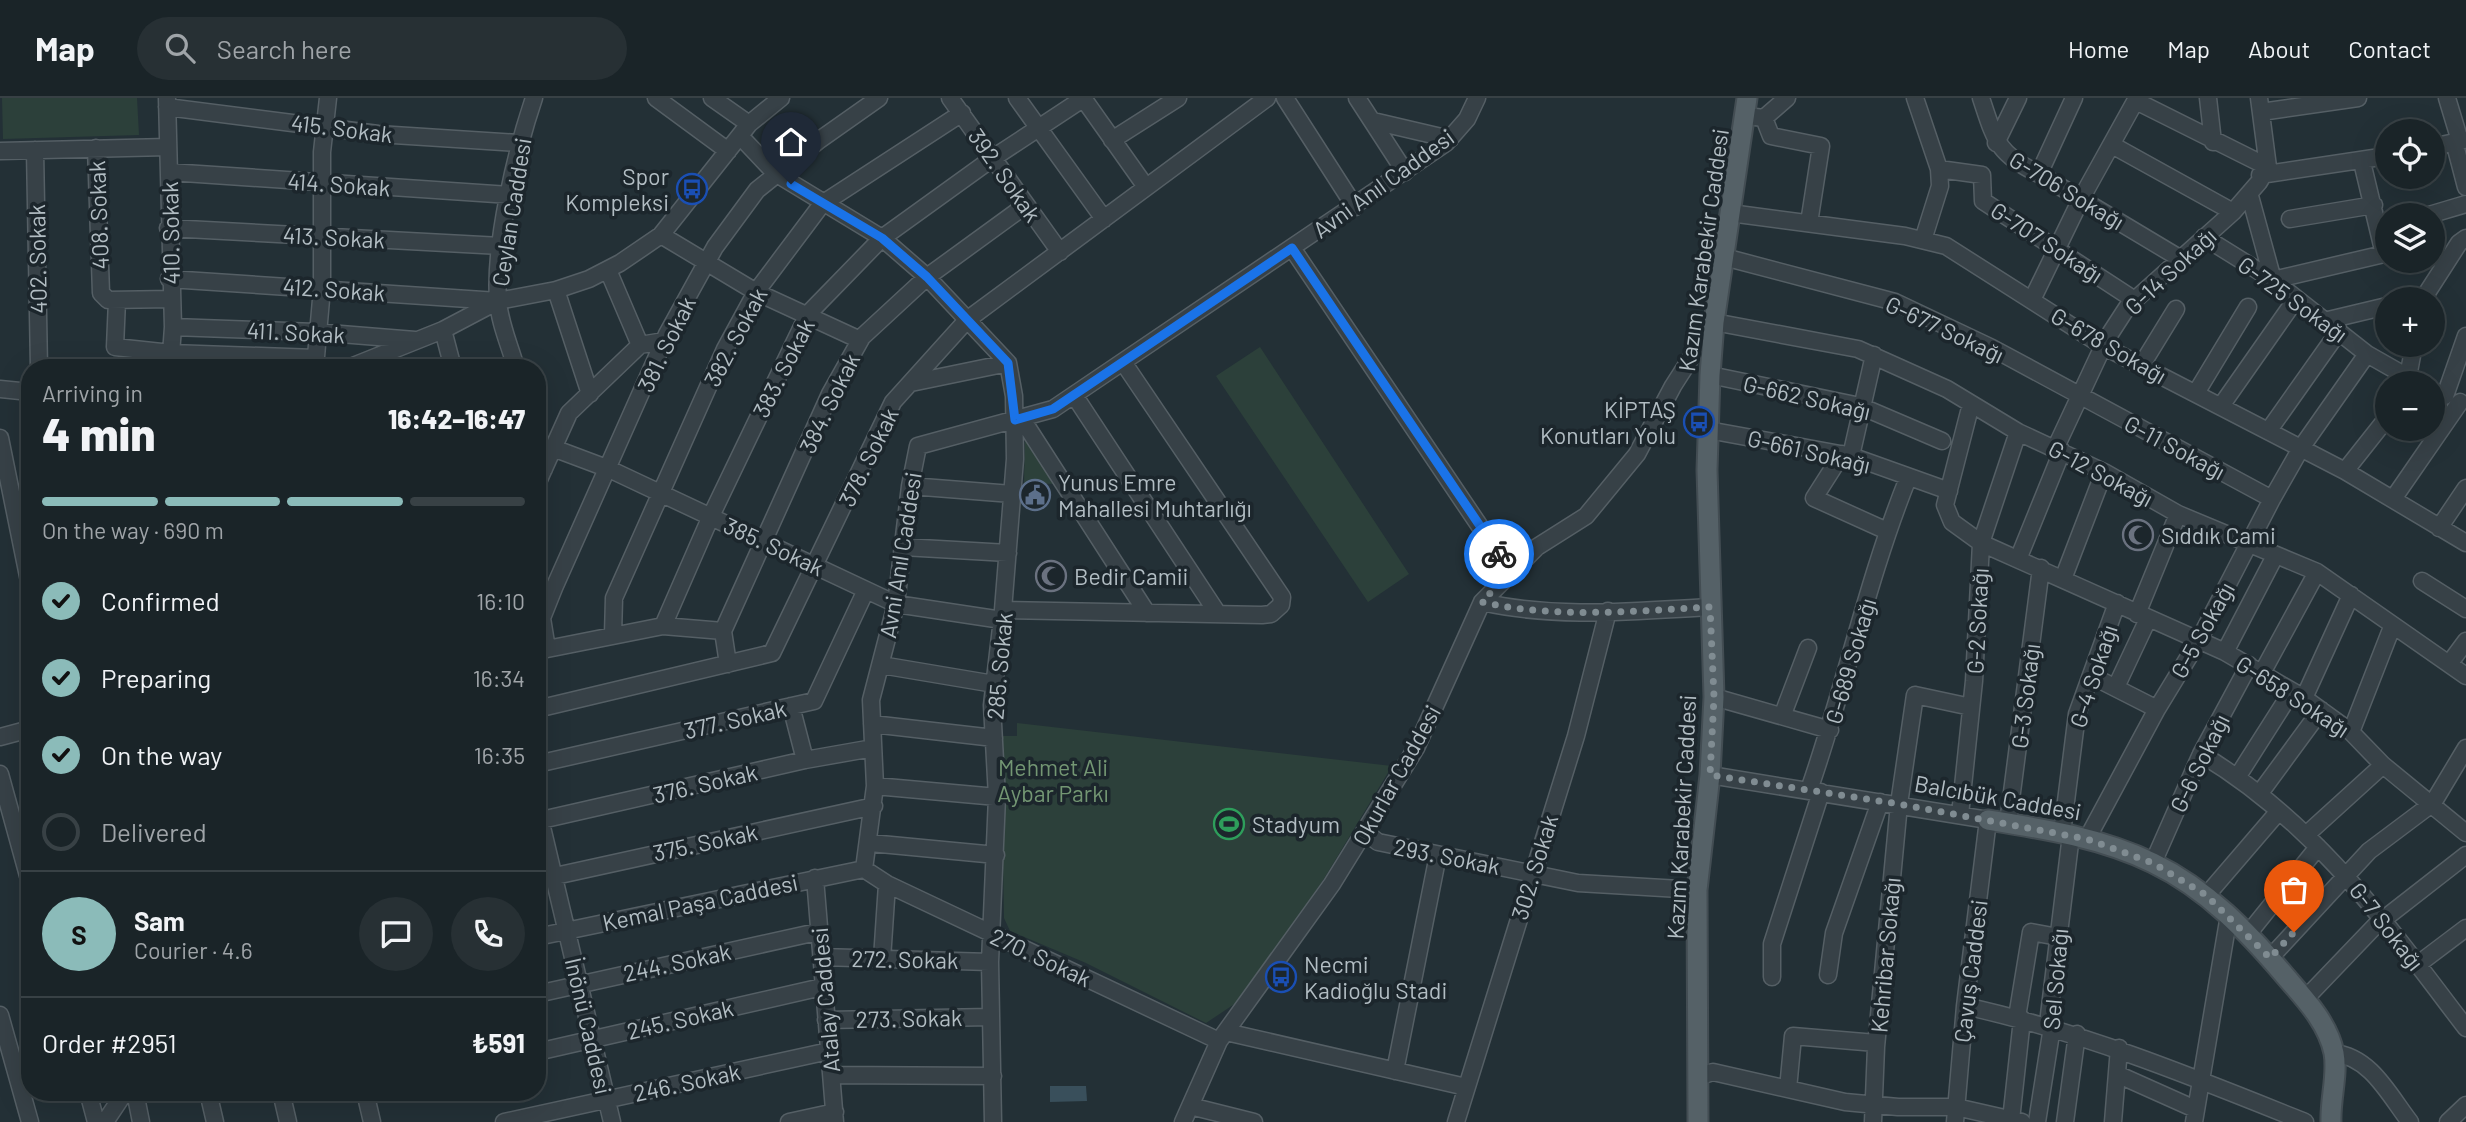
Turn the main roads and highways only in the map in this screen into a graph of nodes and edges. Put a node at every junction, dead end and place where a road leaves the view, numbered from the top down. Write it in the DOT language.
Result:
graph roads {
  1 [pos="1752,111"];
  2 [pos="1998,822"];
  3 [pos="1698,1122"];
  4 [pos="2331,1122"];
  1 -- 3 [label="main road, Kazım Karabekir Caddesi"];
  2 -- 4 [label="main road, Balcıbük Caddesi"];
}
